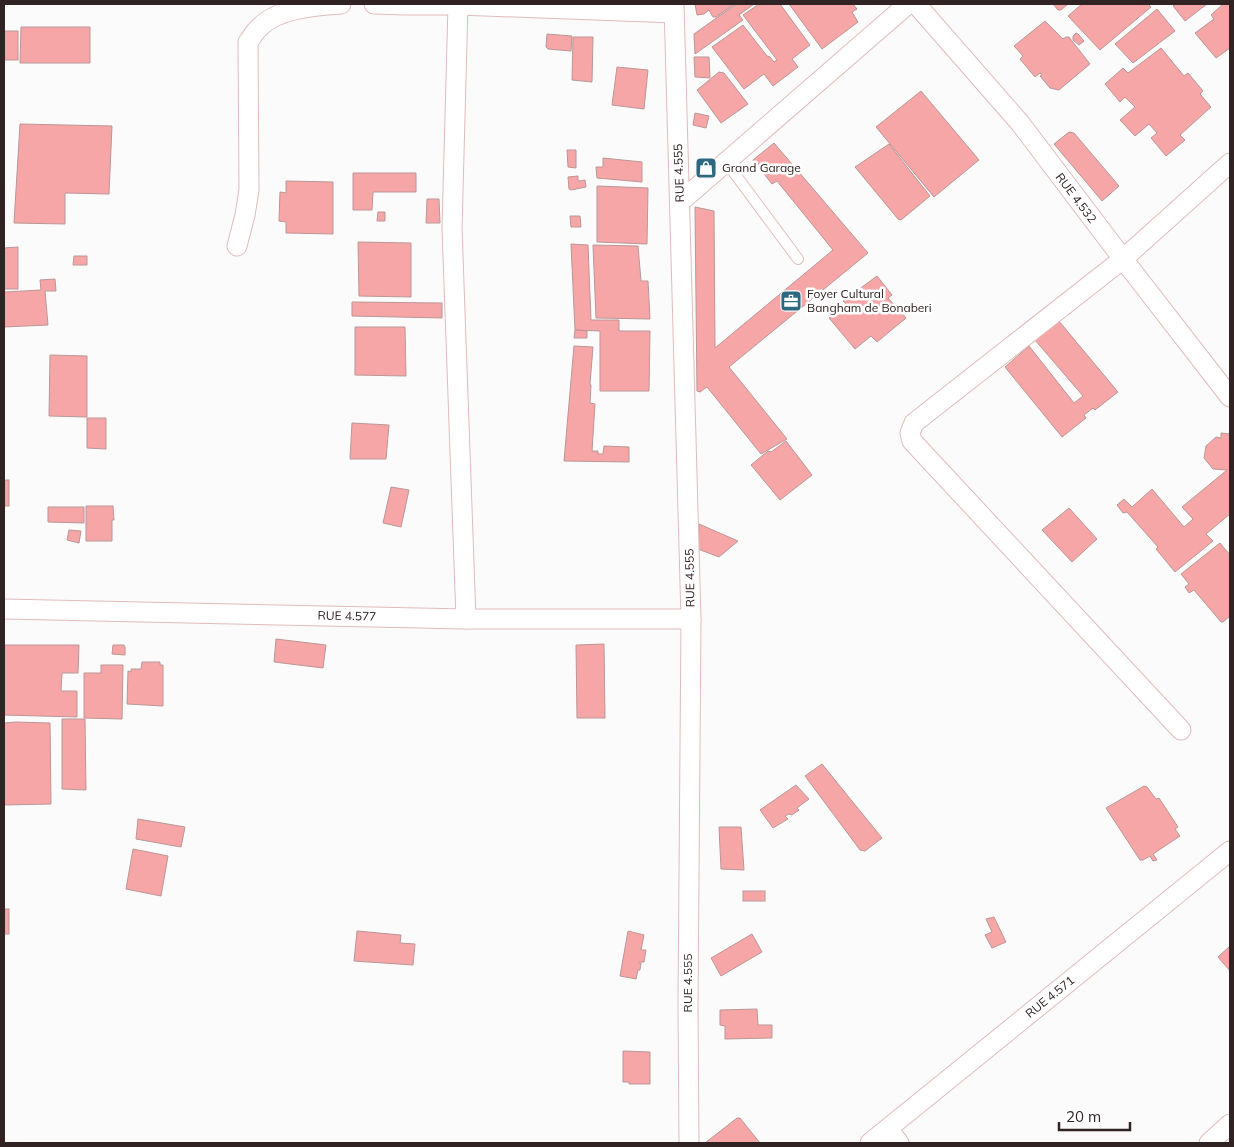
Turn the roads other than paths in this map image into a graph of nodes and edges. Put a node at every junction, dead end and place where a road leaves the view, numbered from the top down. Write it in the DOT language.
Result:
graph roads {
  1 [pos="341,4"];
  2 [pos="374,4"];
  3 [pos="908,4"];
  4 [pos="916,4"];
  5 [pos="458,5"];
  6 [pos="674,8"];
  7 [pos="726,162"];
  8 [pos="1230,163"];
  9 [pos="680,202"];
  10 [pos="237,246"];
  11 [pos="798,259"];
  12 [pos="1122,259"];
  13 [pos="1230,397"];
  14 [pos="4,610"];
  15 [pos="466,619"];
  16 [pos="691,620"];
  17 [pos="1181,730"];
  18 [pos="1230,851"];
  19 [pos="1230,1124"];
  20 [pos="894,1136"];
  21 [pos="689,1143"];
  22 [pos="870,1143"];
  23 [pos="1209,1143"];
  1 -- 10 [label="street"];
  2 -- 5 [label="street"];
  3 -- 7 [label="street"];
  4 -- 12 [label="street, RUE 4.532"];
  5 -- 6 [label="street"];
  5 -- 15 [label="street"];
  6 -- 9 [label="street, RUE 4.555"];
  7 -- 9 [label="street"];
  7 -- 11 [label="lane"];
  8 -- 12 [label="street"];
  9 -- 16 [label="street, RUE 4.555"];
  12 -- 13 [label="street, RUE 4.532"];
  12 -- 17 [label="street"];
  14 -- 15 [label="street, RUE 4.577"];
  15 -- 16 [label="street, RUE 4.577"];
  16 -- 21 [label="street, RUE 4.555"];
  18 -- 20 [label="street, RUE 4.571"];
  19 -- 23 [label="street"];
  20 -- 22 [label="street, RUE 4.571"];
}
